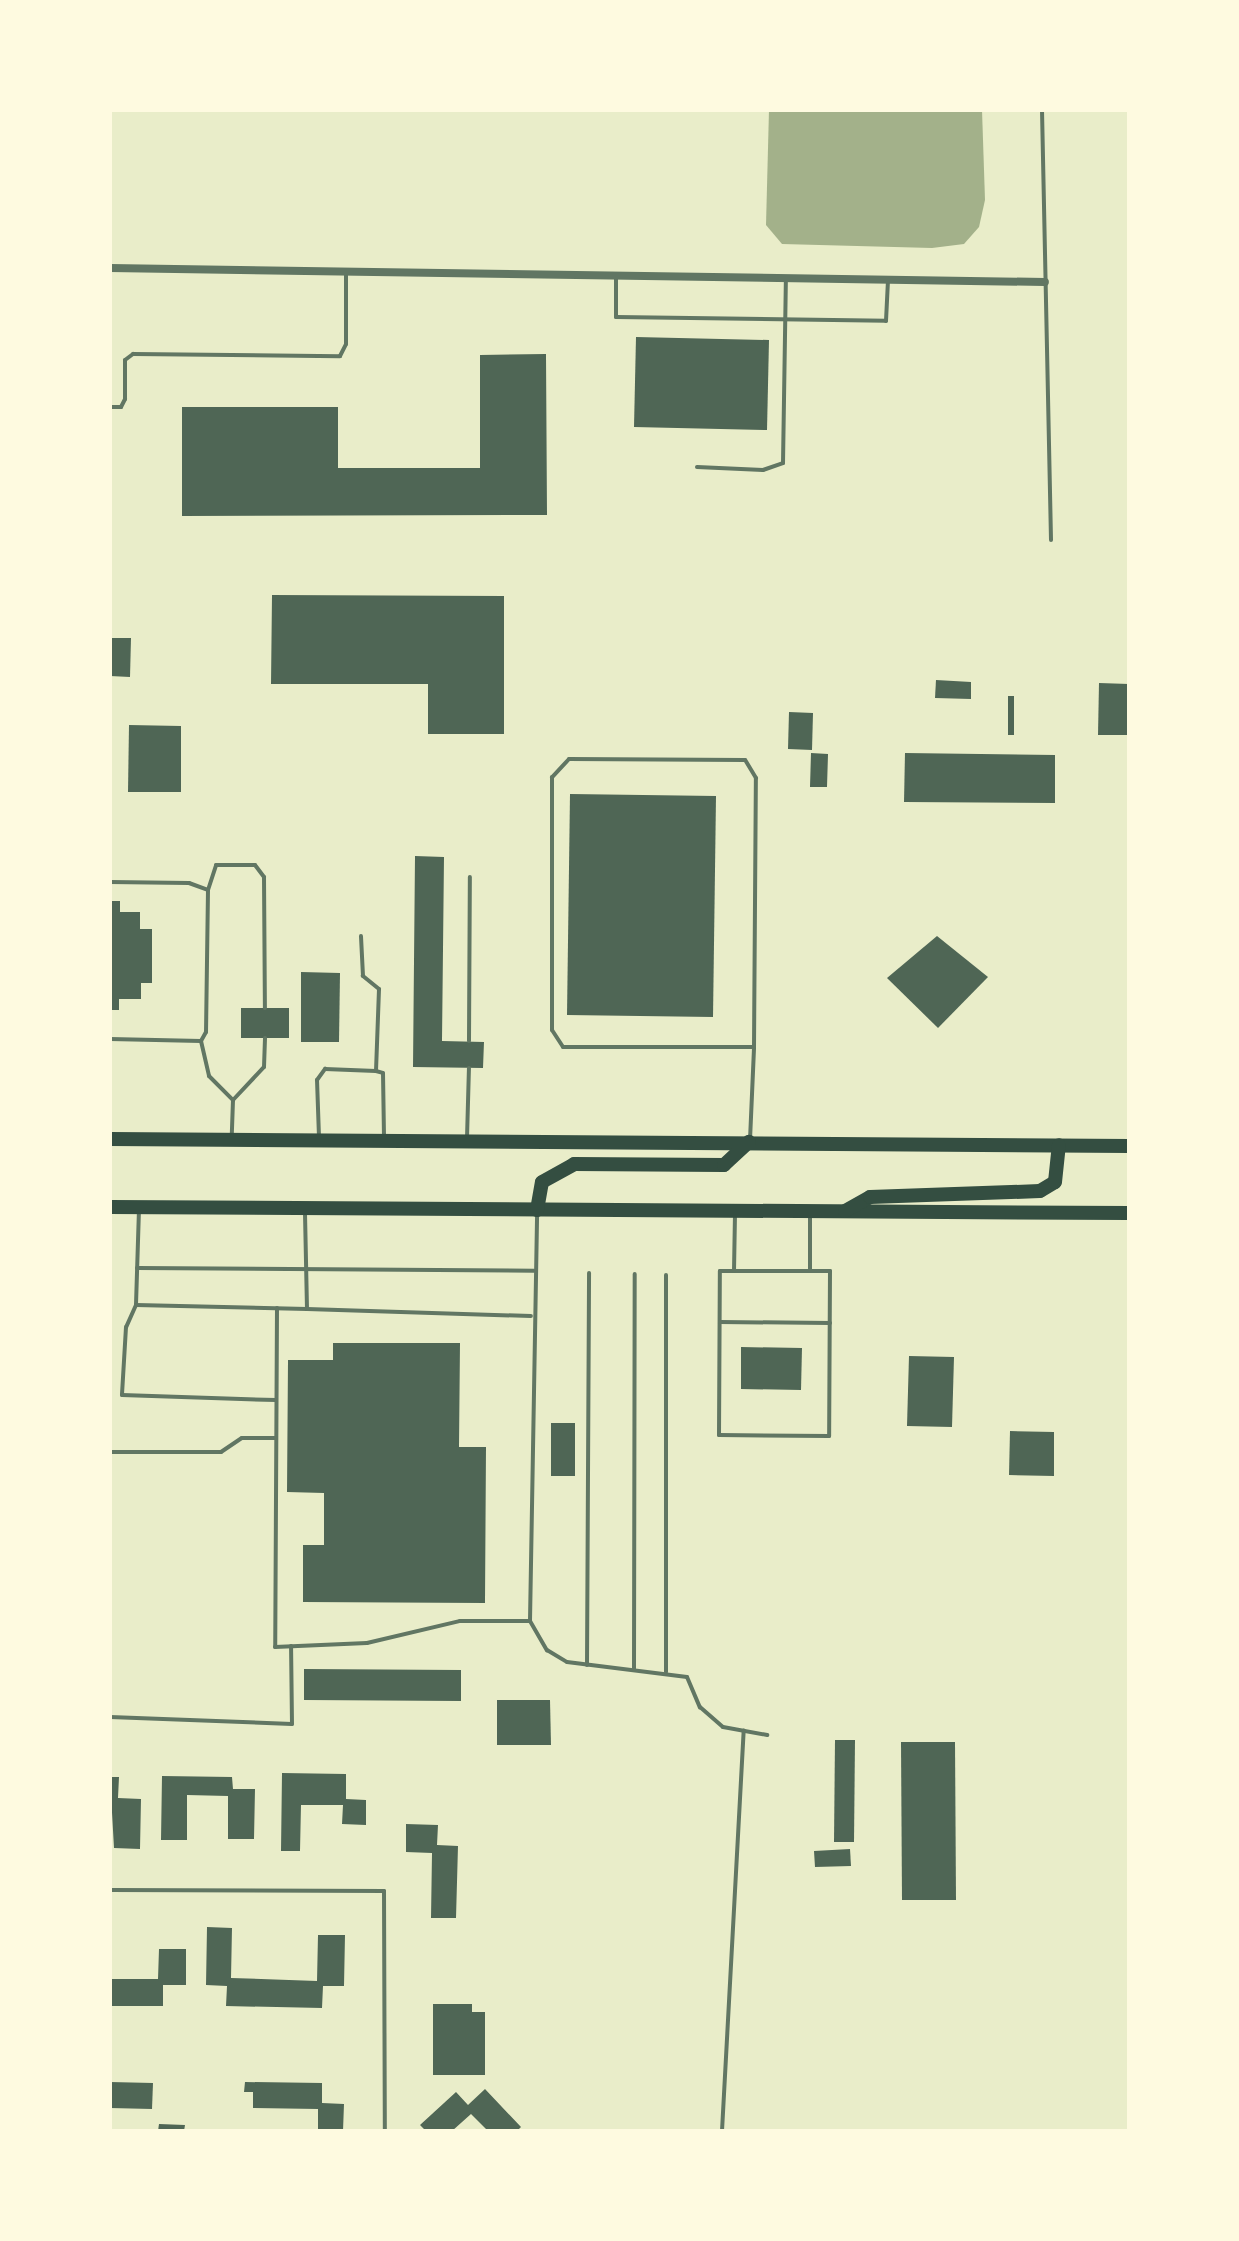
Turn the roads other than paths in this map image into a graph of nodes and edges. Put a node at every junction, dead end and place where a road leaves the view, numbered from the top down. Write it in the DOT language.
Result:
graph roads {
  1 [pos="1042,110"];
  2 [pos="110,268"];
  3 [pos="346,271"];
  4 [pos="616,275"];
  5 [pos="786,278"];
  6 [pos="888,280"];
  7 [pos="1045,282"];
  8 [pos="786,319"];
  9 [pos="110,407"];
  10 [pos="697,467"];
  11 [pos="1051,540"];
  12 [pos="470,877"];
  13 [pos="110,882"];
  14 [pos="208,890"];
  15 [pos="361,936"];
  16 [pos="265,1008"];
  17 [pos="265,1038"];
  18 [pos="110,1039"];
  19 [pos="201,1041"];
  20 [pos="469,1041"];
  21 [pos="754,1047"];
  22 [pos="469,1068"];
  23 [pos="376,1071"];
  24 [pos="233,1100"];
  25 [pos="110,1139"];
  26 [pos="232,1139"];
  27 [pos="319,1140"];
  28 [pos="384,1140"];
  29 [pos="467,1140"];
  30 [pos="749,1142"];
  31 [pos="1059,1145"];
  32 [pos="1129,1146"];
  33 [pos="110,1207"];
  34 [pos="139,1207"];
  35 [pos="305,1208"];
  36 [pos="537,1210"];
  37 [pos="735,1211"];
  38 [pos="810,1211"];
  39 [pos="845,1212"];
  40 [pos="1129,1213"];
  41 [pos="137,1268"];
  42 [pos="307,1269"];
  43 [pos="534,1271"];
  44 [pos="734,1271"];
  45 [pos="810,1271"];
  46 [pos="589,1273"];
  47 [pos="635,1274"];
  48 [pos="666,1275"];
  49 [pos="136,1305"];
  50 [pos="277,1308"];
  51 [pos="307,1309"];
  52 [pos="531,1316"];
  53 [pos="720,1322"];
  54 [pos="830,1323"];
  55 [pos="276,1400"];
  56 [pos="276,1438"];
  57 [pos="110,1452"];
  58 [pos="530,1621"];
  59 [pos="291,1646"];
  60 [pos="587,1665"];
  61 [pos="634,1670"];
  62 [pos="666,1672"];
  63 [pos="110,1717"];
  64 [pos="744,1731"];
  65 [pos="767,1735"];
  66 [pos="110,1890"];
  67 [pos="385,2131"];
  68 [pos="722,2131"];
  1 -- 7 [label="lane"];
  2 -- 3 [label="street"];
  3 -- 4 [label="street"];
  3 -- 9 [label="lane"];
  4 -- 5 [label="street"];
  4 -- 8 [label="lane"];
  5 -- 6 [label="street"];
  5 -- 8 [label="lane"];
  6 -- 7 [label="street"];
  6 -- 8 [label="lane"];
  7 -- 11 [label="lane"];
  8 -- 10 [label="lane"];
  12 -- 20 [label="lane"];
  13 -- 14 [label="lane"];
  14 -- 16 [label="lane"];
  14 -- 19 [label="lane"];
  15 -- 23 [label="lane"];
  17 -- 24 [label="lane"];
  18 -- 19 [label="lane"];
  19 -- 24 [label="lane"];
  21 -- 21 [label="lane"];
  21 -- 30 [label="lane"];
  22 -- 29 [label="lane"];
  23 -- 27 [label="lane"];
  23 -- 28 [label="lane"];
  24 -- 26 [label="lane"];
  25 -- 26 [label="highway"];
  26 -- 27 [label="highway"];
  27 -- 28 [label="highway"];
  28 -- 29 [label="highway"];
  29 -- 30 [label="highway"];
  30 -- 31 [label="highway"];
  30 -- 36 [label="highway"];
  31 -- 32 [label="highway"];
  31 -- 39 [label="highway"];
  33 -- 34 [label="highway"];
  34 -- 35 [label="highway"];
  34 -- 41 [label="lane"];
  35 -- 36 [label="highway"];
  35 -- 42 [label="lane"];
  36 -- 37 [label="highway"];
  36 -- 43 [label="lane"];
  37 -- 38 [label="highway"];
  37 -- 44 [label="lane"];
  38 -- 39 [label="highway"];
  38 -- 45 [label="lane"];
  39 -- 40 [label="highway"];
  41 -- 42 [label="lane"];
  41 -- 49 [label="lane"];
  42 -- 43 [label="lane"];
  42 -- 51 [label="lane"];
  43 -- 52 [label="lane"];
  44 -- 45 [label="lane"];
  44 -- 53 [label="lane"];
  45 -- 54 [label="lane"];
  46 -- 60 [label="lane"];
  47 -- 61 [label="lane"];
  48 -- 62 [label="lane"];
  49 -- 50 [label="lane"];
  49 -- 55 [label="lane"];
  50 -- 51 [label="lane"];
  50 -- 55 [label="lane"];
  51 -- 52 [label="lane"];
  52 -- 58 [label="lane"];
  53 -- 54 [label="lane"];
  53 -- 54 [label="lane"];
  55 -- 56 [label="lane"];
  56 -- 57 [label="lane"];
  56 -- 59 [label="lane"];
  58 -- 59 [label="lane"];
  58 -- 60 [label="lane"];
  59 -- 63 [label="lane"];
  60 -- 61 [label="lane"];
  61 -- 62 [label="lane"];
  62 -- 64 [label="lane"];
  64 -- 65 [label="lane"];
  64 -- 68 [label="lane"];
  66 -- 67 [label="lane"];
}
